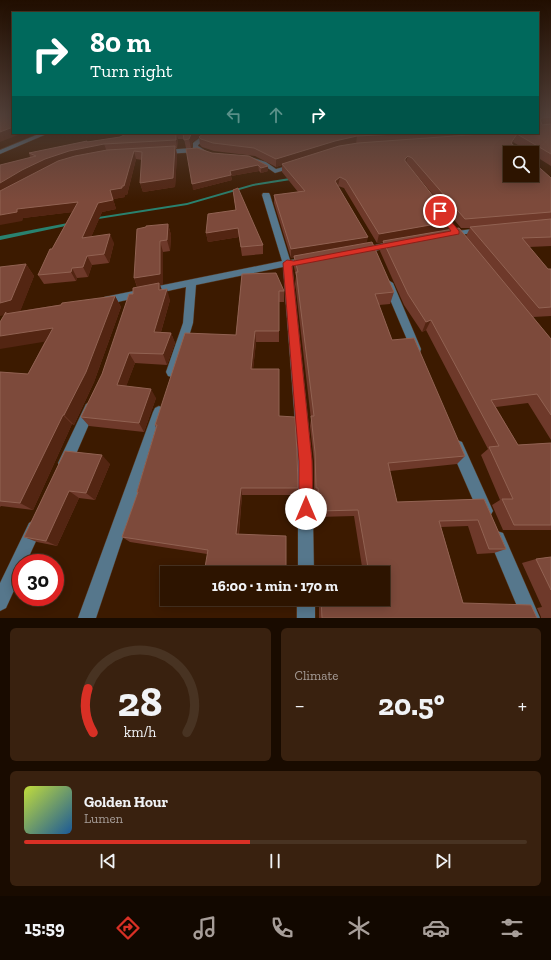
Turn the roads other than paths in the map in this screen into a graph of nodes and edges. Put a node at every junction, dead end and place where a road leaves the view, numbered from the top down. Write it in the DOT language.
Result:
graph roads {
  1 [pos="20,144"];
  2 [pos="195,144"];
  3 [pos="198,150"];
  4 [pos="0,152"];
  5 [pos="156,152"];
  6 [pos="215,155"];
  7 [pos="238,157"];
  8 [pos="302,164"];
  9 [pos="266,195"];
  10 [pos="454,230"];
  11 [pos="488,230"];
  12 [pos="441,236"];
  13 [pos="403,243"];
  14 [pos="466,244"];
  15 [pos="371,245"];
  16 [pos="349,253"];
  17 [pos="318,259"];
  18 [pos="287,263"];
  19 [pos="191,284"];
  20 [pos="131,296"];
  21 [pos="92,303"];
  22 [pos="126,310"];
  23 [pos="419,357"];
  24 [pos="169,383"];
  25 [pos="95,397"];
  26 [pos="164,398"];
  27 [pos="453,437"];
  28 [pos="59,475"];
  29 [pos="39,518"];
  30 [pos="306,566"];
  31 [pos="0,602"];
  32 [pos="306,606"];
  33 [pos="87,618"];
  34 [pos="306,618"];
  35 [pos="531,618"];
  1 -- 4 [label="street"];
  2 -- 3 [label="street"];
  3 -- 5 [label="street"];
  3 -- 6 [label="street"];
  7 -- 8 [label="street"];
  9 -- 18 [label="street"];
  10 -- 11 [label="street"];
  10 -- 12 [label="street"];
  10 -- 14 [label="street"];
  13 -- 15 [label="street"];
  15 -- 16 [label="street"];
  15 -- 23 [label="street"];
  17 -- 18 [label="street"];
  18 -- 19 [label="street"];
  18 -- 30 [label="street"];
  19 -- 20 [label="street"];
  19 -- 24 [label="street"];
  20 -- 21 [label="street"];
  20 -- 22 [label="street"];
  25 -- 28 [label="street"];
  26 -- 33 [label="street"];
  27 -- 35 [label="street"];
  29 -- 31 [label="street"];
  32 -- 34 [label="street"];
}
